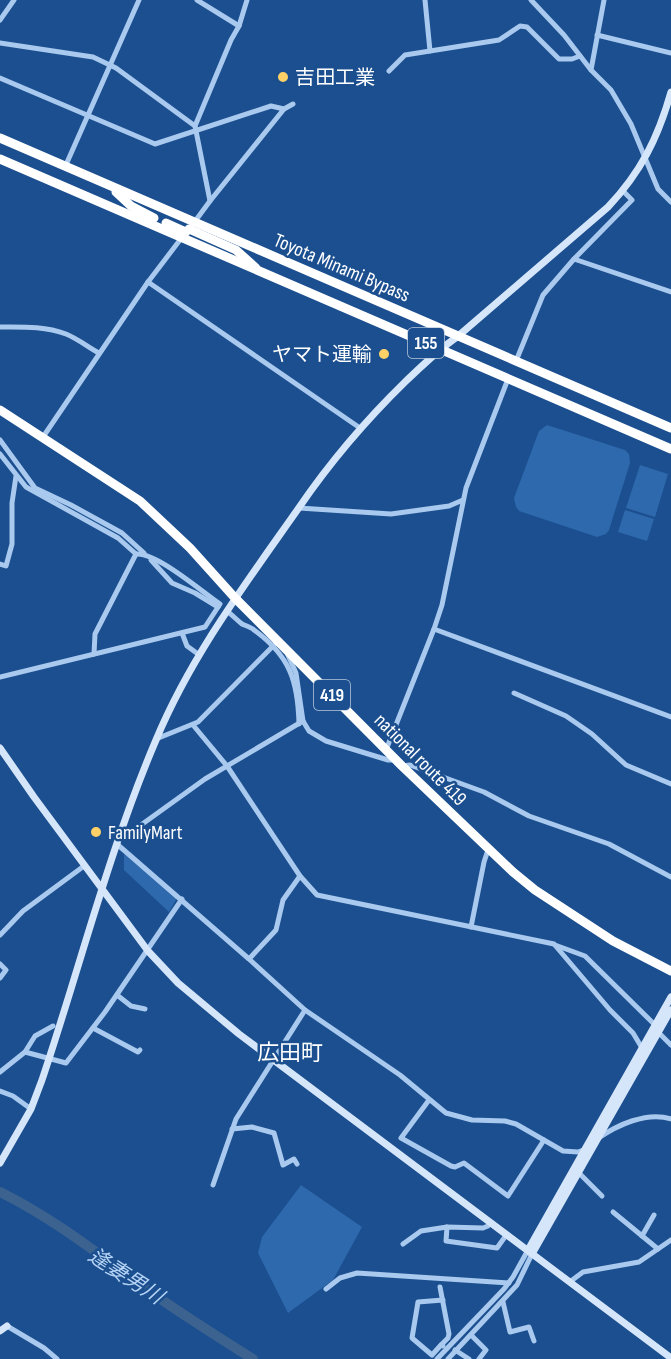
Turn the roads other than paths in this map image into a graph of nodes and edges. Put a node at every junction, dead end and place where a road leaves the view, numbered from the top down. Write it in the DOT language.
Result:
graph roads {
  1 [pos="14,0"];
  2 [pos="139,0"];
  3 [pos="197,0"];
  4 [pos="246,0"];
  5 [pos="425,0"];
  6 [pos="531,0"];
  7 [pos="604,0"];
  8 [pos="0,20"];
  9 [pos="239,26"];
  10 [pos="597,35"];
  11 [pos="0,43"];
  12 [pos="430,51"];
  13 [pos="671,53"];
  14 [pos="580,56"];
  15 [pos="111,65"];
  16 [pos="591,70"];
  17 [pos="389,71"];
  18 [pos="0,78"];
  19 [pos="671,92"];
  20 [pos="293,104"];
  21 [pos="284,109"];
  22 [pos="89,115"];
  23 [pos="195,128"];
  24 [pos="0,138"];
  25 [pos="0,159"];
  26 [pos="645,161"];
  27 [pos="65,167"];
  28 [pos="623,191"];
  29 [pos="210,201"];
  30 [pos="671,202"];
  31 [pos="188,230"];
  32 [pos="573,259"];
  33 [pos="148,282"];
  34 [pos="671,292"];
  35 [pos="0,327"];
  36 [pos="457,337"];
  37 [pos="440,349"];
  38 [pos="99,353"];
  39 [pos="515,362"];
  40 [pos="508,378"];
  41 [pos="0,410"];
  42 [pos="360,428"];
  43 [pos="671,428"];
  44 [pos="43,437"];
  45 [pos="0,440"];
  46 [pos="671,449"];
  47 [pos="0,454"];
  48 [pos="15,476"];
  49 [pos="463,500"];
  50 [pos="299,508"];
  51 [pos="136,554"];
  52 [pos="144,554"];
  53 [pos="0,564"];
  54 [pos="235,598"];
  55 [pos="218,608"];
  56 [pos="227,611"];
  57 [pos="434,629"];
  58 [pos="182,633"];
  59 [pos="276,643"];
  60 [pos="286,649"];
  61 [pos="94,654"];
  62 [pos="198,654"];
  63 [pos="0,677"];
  64 [pos="514,693"];
  65 [pos="671,717"];
  66 [pos="301,722"];
  67 [pos="193,725"];
  68 [pos="156,739"];
  69 [pos="0,748"];
  70 [pos="387,750"];
  71 [pos="399,763"];
  72 [pos="227,766"];
  73 [pos="671,784"];
  74 [pos="123,831"];
  75 [pos="118,844"];
  76 [pos="488,850"];
  77 [pos="84,866"];
  78 [pos="300,876"];
  79 [pos="671,877"];
  80 [pos="102,890"];
  81 [pos="182,899"];
  82 [pos="471,927"];
  83 [pos="0,935"];
  84 [pos="554,944"];
  85 [pos="148,951"];
  86 [pos="249,959"];
  87 [pos="0,964"];
  88 [pos="671,971"];
  89 [pos="0,978"];
  90 [pos="117,995"];
  91 [pos="671,998"];
  92 [pos="145,1009"];
  93 [pos="305,1010"];
  94 [pos="671,1010"];
  95 [pos="655,1025"];
  96 [pos="53,1026"];
  97 [pos="93,1028"];
  98 [pos="659,1033"];
  99 [pos="671,1045"];
  100 [pos="642,1048"];
  101 [pos="141,1050"];
  102 [pos="25,1052"];
  103 [pos="50,1059"];
  104 [pos="274,1059"];
  105 [pos="0,1072"];
  106 [pos="0,1090"];
  107 [pos="429,1100"];
  108 [pos="31,1109"];
  109 [pos="671,1119"];
  110 [pos="232,1129"];
  111 [pos="600,1137"];
  112 [pos="544,1140"];
  113 [pos="585,1150"];
  114 [pos="0,1163"];
  115 [pos="297,1164"];
  116 [pos="579,1173"];
  117 [pos="213,1185"];
  118 [pos="602,1196"];
  119 [pos="613,1212"];
  120 [pos="654,1215"];
  121 [pos="491,1222"];
  122 [pos="447,1227"];
  123 [pos="507,1234"];
  124 [pos="642,1236"];
  125 [pos="671,1240"];
  126 [pos="403,1244"];
  127 [pos="658,1250"];
  128 [pos="530,1252"];
  129 [pos="572,1281"];
  130 [pos="509,1283"];
  131 [pos="440,1287"];
  132 [pos="326,1289"];
  133 [pos="443,1300"];
  134 [pos="503,1302"];
  135 [pos="3,1328"];
  136 [pos="471,1335"];
  137 [pos="534,1341"];
  138 [pos="441,1345"];
  139 [pos="447,1348"];
  140 [pos="457,1350"];
  141 [pos="671,1358"];
  142 [pos="57,1359"];
  143 [pos="437,1359"];
  144 [pos="448,1359"];
  145 [pos="469,1359"];
  146 [pos="479,1359"];
  1 -- 8 [label="street"];
  2 -- 15 [label="street"];
  3 -- 9 [label="street"];
  4 -- 9 [label="street"];
  5 -- 12 [label="street"];
  6 -- 14 [label="street"];
  7 -- 10 [label="street"];
  9 -- 23 [label="street"];
  10 -- 13 [label="street"];
  10 -- 16 [label="street"];
  11 -- 15 [label="street"];
  12 -- 14 [label="street"];
  12 -- 17 [label="street"];
  14 -- 16 [label="street"];
  15 -- 22 [label="street"];
  15 -- 23 [label="street"];
  16 -- 26 [label="street"];
  18 -- 22 [label="street"];
  19 -- 26 [label="street"];
  20 -- 21 [label="street"];
  21 -- 23 [label="street"];
  21 -- 29 [label="street"];
  22 -- 23 [label="street"];
  22 -- 27 [label="street"];
  23 -- 29 [label="street"];
  24 -- 27 [label="highway, Toyota Minami Bypass / 155"];
  25 -- 31 [label="highway, Toyota Minami Bypass / 155"];
  26 -- 28 [label="street"];
  26 -- 30 [label="street"];
  27 -- 31 [label="highway, Toyota Minami Bypass / 155"];
  28 -- 32 [label="street"];
  28 -- 36 [label="street"];
  29 -- 31 [label="street"];
  31 -- 33 [label="street"];
  31 -- 36 [label="highway, Toyota Minami Bypass / 155"];
  31 -- 37 [label="highway, Toyota Minami Bypass / 155"];
  32 -- 34 [label="street"];
  32 -- 39 [label="street"];
  33 -- 38 [label="street"];
  33 -- 42 [label="street"];
  35 -- 38 [label="street"];
  36 -- 37 [label="street"];
  36 -- 39 [label="highway, Toyota Minami Bypass / 155"];
  37 -- 40 [label="highway, Toyota Minami Bypass / 155"];
  37 -- 42 [label="street"];
  38 -- 44 [label="street"];
  39 -- 43 [label="highway, Toyota Minami Bypass / 155"];
  40 -- 46 [label="highway, Toyota Minami Bypass / 155"];
  40 -- 49 [label="street"];
  41 -- 44 [label="highway, national route 419 / 419"];
  42 -- 50 [label="street"];
  44 -- 54 [label="highway, national route 419 / 419"];
  45 -- 52 [label="street"];
  47 -- 48 [label="street"];
  48 -- 51 [label="street"];
  48 -- 53 [label="street"];
  49 -- 50 [label="street"];
  49 -- 57 [label="street"];
  50 -- 54 [label="street"];
  51 -- 52 [label="street"];
  51 -- 61 [label="street"];
  52 -- 55 [label="street"];
  52 -- 55 [label="street"];
  54 -- 56 [label="street"];
  54 -- 59 [label="highway, national route 419 / 419"];
  55 -- 58 [label="street"];
  56 -- 59 [label="street"];
  56 -- 62 [label="street"];
  57 -- 65 [label="street"];
  57 -- 70 [label="street"];
  58 -- 61 [label="street"];
  58 -- 62 [label="street"];
  59 -- 60 [label="highway, national route 419 / 419"];
  59 -- 66 [label="street"];
  59 -- 67 [label="street"];
  60 -- 66 [label="street"];
  60 -- 70 [label="highway, national route 419 / 419"];
  61 -- 63 [label="street"];
  62 -- 68 [label="street"];
  64 -- 73 [label="street"];
  66 -- 71 [label="street"];
  66 -- 72 [label="street"];
  67 -- 68 [label="street"];
  67 -- 72 [label="street"];
  68 -- 74 [label="street"];
  69 -- 77 [label="street"];
  70 -- 71 [label="highway, national route 419 / 419"];
  71 -- 76 [label="highway, national route 419 / 419"];
  71 -- 79 [label="street"];
  72 -- 74 [label="street"];
  72 -- 78 [label="street"];
  74 -- 75 [label="street"];
  75 -- 80 [label="street"];
  75 -- 81 [label="street"];
  76 -- 82 [label="street"];
  76 -- 88 [label="highway, national route 419 / 419"];
  77 -- 80 [label="street"];
  77 -- 83 [label="street"];
  78 -- 82 [label="street"];
  78 -- 86 [label="street"];
  80 -- 85 [label="street"];
  80 -- 103 [label="street"];
  81 -- 85 [label="street"];
  81 -- 86 [label="street"];
  82 -- 84 [label="street"];
  84 -- 95 [label="street"];
  84 -- 100 [label="street"];
  85 -- 90 [label="street"];
  85 -- 104 [label="street"];
  86 -- 93 [label="street"];
  87 -- 89 [label="street"];
  90 -- 92 [label="street"];
  90 -- 97 [label="street"];
  91 -- 95 [label="street"];
  93 -- 104 [label="street"];
  93 -- 107 [label="street"];
  94 -- 98 [label="street"];
  95 -- 98 [label="street"];
  95 -- 100 [label="street"];
  96 -- 102 [label="street"];
  97 -- 101 [label="street"];
  97 -- 103 [label="street"];
  98 -- 99 [label="street"];
  98 -- 111 [label="street"];
  100 -- 113 [label="street"];
  102 -- 103 [label="street"];
  102 -- 105 [label="street"];
  103 -- 108 [label="street"];
  104 -- 110 [label="street"];
  104 -- 121 [label="street"];
  106 -- 108 [label="street"];
  107 -- 112 [label="street"];
  107 -- 112 [label="street"];
  108 -- 114 [label="street"];
  109 -- 111 [label="street"];
  110 -- 115 [label="street"];
  110 -- 117 [label="street"];
  111 -- 113 [label="street"];
  111 -- 116 [label="street"];
  112 -- 113 [label="street"];
  113 -- 128 [label="street"];
  116 -- 118 [label="street"];
  116 -- 128 [label="street"];
  119 -- 124 [label="street"];
  120 -- 124 [label="street"];
  121 -- 122 [label="street"];
  121 -- 123 [label="street"];
  122 -- 123 [label="street"];
  122 -- 126 [label="street"];
  123 -- 128 [label="street"];
  124 -- 127 [label="street"];
  125 -- 127 [label="street"];
  127 -- 129 [label="street"];
  128 -- 129 [label="street"];
  128 -- 130 [label="street"];
  128 -- 134 [label="street"];
  129 -- 141 [label="street"];
  130 -- 132 [label="street"];
  130 -- 139 [label="street"];
  131 -- 133 [label="street"];
  133 -- 138 [label="street"];
  133 -- 138 [label="street"];
  134 -- 136 [label="street"];
  134 -- 137 [label="street"];
  135 -- 142 [label="street"];
  136 -- 140 [label="street"];
  136 -- 146 [label="street"];
  138 -- 139 [label="street"];
  139 -- 140 [label="street"];
  139 -- 143 [label="street"];
  140 -- 144 [label="street"];
  140 -- 145 [label="street"];
}
